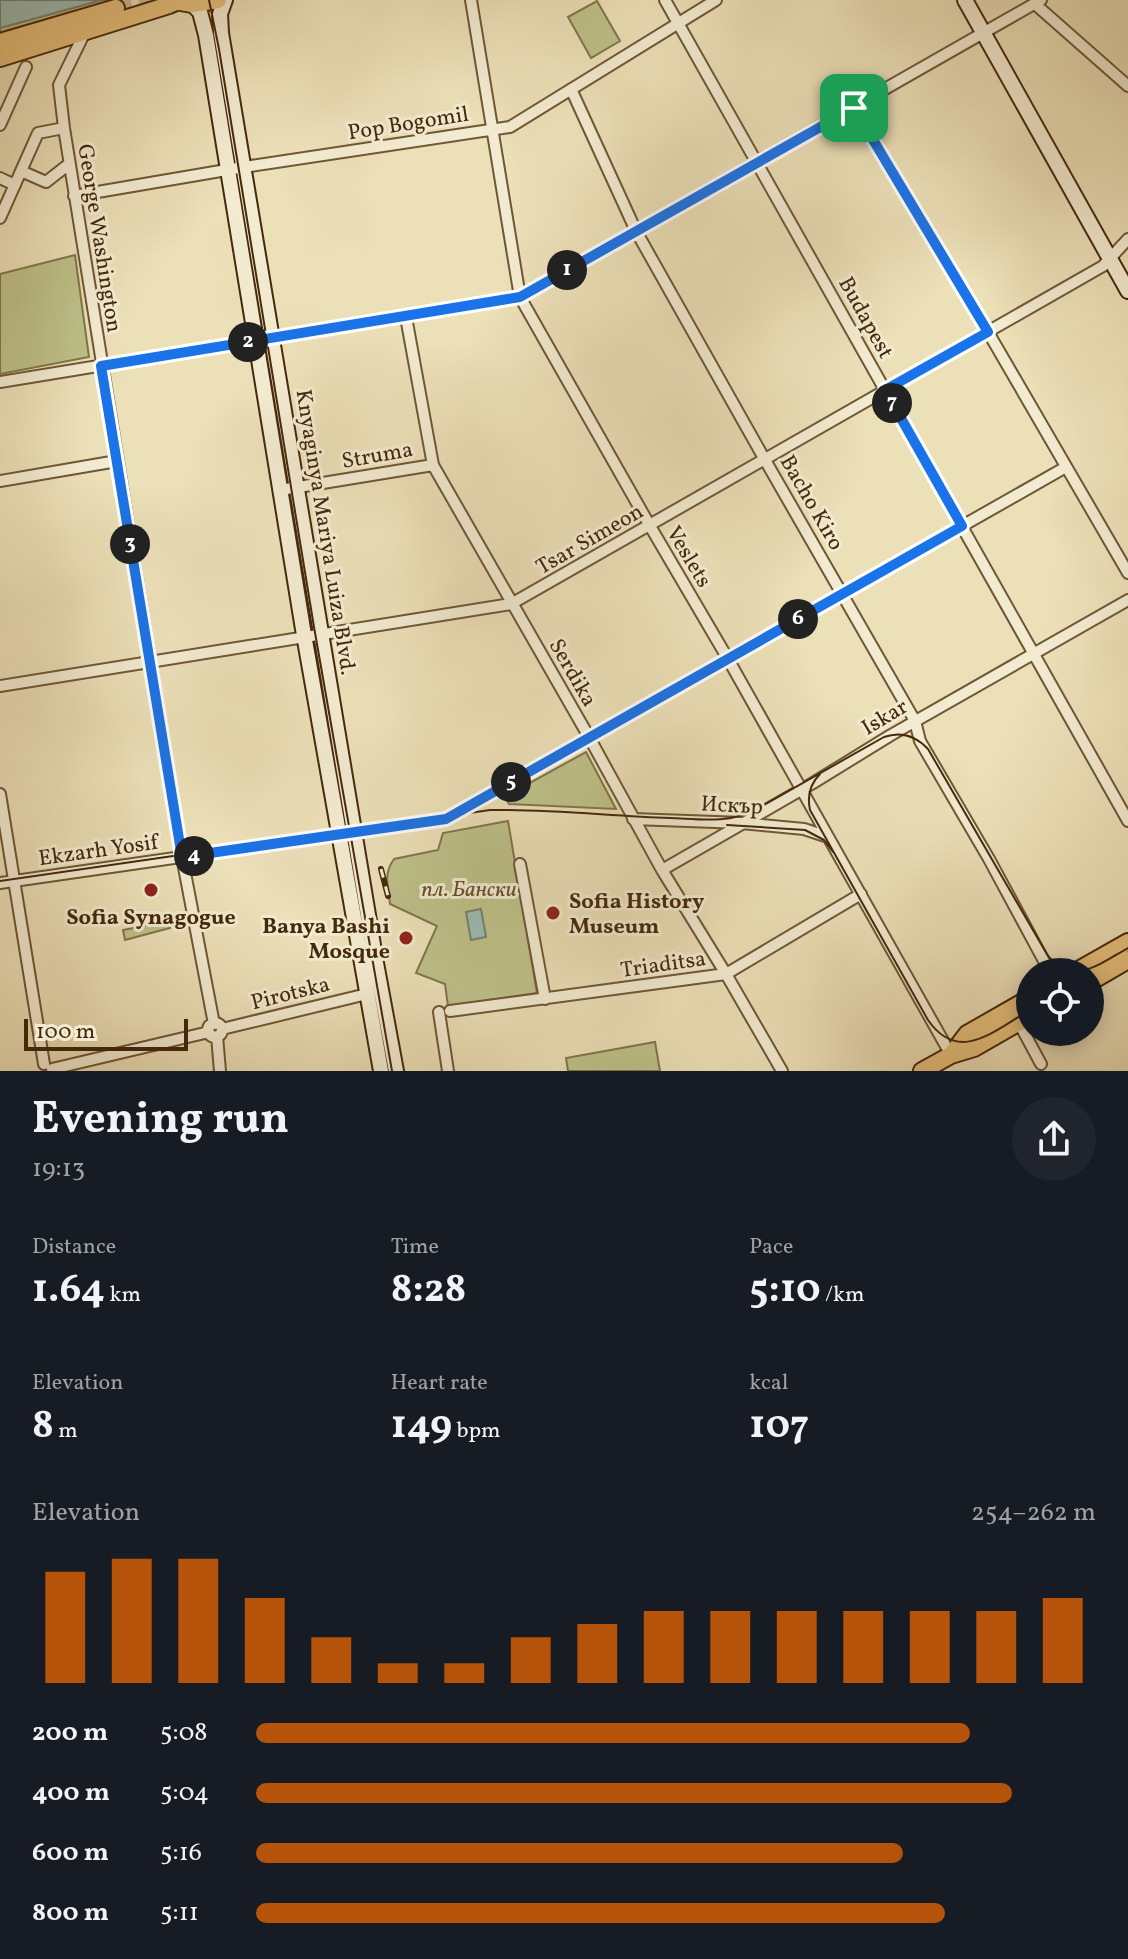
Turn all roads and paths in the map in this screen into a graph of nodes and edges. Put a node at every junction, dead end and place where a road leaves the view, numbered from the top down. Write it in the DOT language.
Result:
graph roads {
  1 [pos="218,0"];
  2 [pos="225,0"];
  3 [pos="471,0"];
  4 [pos="665,0"];
  5 [pos="716,0"];
  6 [pos="965,0"];
  7 [pos="179,2"];
  8 [pos="1038,2"];
  9 [pos="116,8"];
  10 [pos="678,23"];
  11 [pos="85,32"];
  12 [pos="983,33"];
  13 [pos="0,42"];
  14 [pos="0,58"];
  15 [pos="26,67"];
  16 [pos="1128,86"];
  17 [pos="571,89"];
  18 [pos="854,108"];
  19 [pos="0,125"];
  20 [pos="64,128"];
  21 [pos="493,129"];
  22 [pos="757,163"];
  23 [pos="69,164"];
  24 [pos="244,167"];
  25 [pos="228,170"];
  26 [pos="21,171"];
  27 [pos="0,178"];
  28 [pos="15,185"];
  29 [pos="74,196"];
  30 [pos="0,218"];
  31 [pos="636,231"];
  32 [pos="1128,239"];
  33 [pos="1110,259"];
  34 [pos="1128,291"];
  35 [pos="520,297"];
  36 [pos="406,317"];
  37 [pos="988,332"];
  38 [pos="272,338"];
  39 [pos="255,341"];
  40 [pos="101,366"];
  41 [pos="0,382"];
  42 [pos="885,390"];
  43 [pos="765,460"];
  44 [pos="117,461"];
  45 [pos="433,465"];
  46 [pos="1066,467"];
  47 [pos="0,481"];
  48 [pos="297,488"];
  49 [pos="280,490"];
  50 [pos="650,526"];
  51 [pos="962,526"];
  52 [pos="1128,573"];
  53 [pos="843,593"];
  54 [pos="1128,600"];
  55 [pos="511,604"];
  56 [pos="321,634"];
  57 [pos="304,637"];
  58 [pos="1034,654"];
  59 [pos="728,659"];
  60 [pos="150,662"];
  61 [pos="0,686"];
  62 [pos="915,721"];
  63 [pos="589,737"];
  64 [pos="801,789"];
  65 [pos="0,794"];
  66 [pos="633,819"];
  67 [pos="1128,821"];
  68 [pos="742,823"];
  69 [pos="347,833"];
  70 [pos="828,837"];
  71 [pos="182,857"];
  72 [pos="520,864"];
  73 [pos="662,870"];
  74 [pos="14,881"];
  75 [pos="0,883"];
  76 [pos="861,894"];
  77 [pos="1128,942"];
  78 [pos="1042,958"];
  79 [pos="1100,958"];
  80 [pos="1128,960"];
  81 [pos="726,974"];
  82 [pos="1104,974"];
  83 [pos="367,994"];
  84 [pos="545,999"];
  85 [pos="1016,1006"];
  86 [pos="1016,1024"];
  87 [pos="216,1030"];
  88 [pos="1034,1046"];
  89 [pos="951,1055"];
  90 [pos="1041,1064"];
  91 [pos="45,1069"];
  92 [pos="220,1071"];
  93 [pos="381,1071"];
  94 [pos="396,1071"];
  95 [pos="448,1071"];
  96 [pos="782,1071"];
  97 [pos="922,1071"];
  1 -- 7 [label="main road"];
  2 -- 24 [label="main road, Knyaginya Mariya Luiza Blvd."];
  3 -- 21 [label="street, Veslets"];
  4 -- 10 [label="street, Budapest"];
  5 -- 10 [label="street, Pop Bogomil"];
  6 -- 12 [label="main road"];
  7 -- 11 [label="main road"];
  7 -- 25 [label="main road, Knyaginya Mariya Luiza Blvd."];
  8 -- 12 [label="street"];
  8 -- 16 [label="street"];
  9 -- 13 [label="main road"];
  10 -- 17 [label="street, Pop Bogomil"];
  10 -- 22 [label="street, Budapest"];
  11 -- 14 [label="main road"];
  11 -- 20 [label="street, George Washington"];
  12 -- 18 [label="street"];
  12 -- 33 [label="main road"];
  15 -- 19 [label="street"];
  17 -- 21 [label="street, Pop Bogomil"];
  17 -- 31 [label="street, Bacho Kiro"];
  18 -- 22 [label="street"];
  18 -- 37 [label="street"];
  20 -- 23 [label="street, George Washington"];
  20 -- 26 [label="street"];
  21 -- 24 [label="street, Pop Bogomil"];
  21 -- 35 [label="street, Veslets"];
  22 -- 31 [label="street"];
  22 -- 42 [label="street, Budapest"];
  23 -- 26 [label="street"];
  23 -- 29 [label="street, George Washington"];
  24 -- 25 [label="street, Pop Bogomil"];
  24 -- 38 [label="main road, Knyaginya Mariya Luiza Blvd."];
  25 -- 29 [label="street, Pop Bogomil"];
  25 -- 39 [label="main road, Knyaginya Mariya Luiza Blvd."];
  26 -- 28 [label="street"];
  27 -- 28 [label="street"];
  28 -- 30 [label="street"];
  29 -- 40 [label="street, George Washington"];
  31 -- 35 [label="street"];
  31 -- 43 [label="street, Bacho Kiro"];
  32 -- 33 [label="street, Tsar Simeon"];
  33 -- 34 [label="main road"];
  33 -- 37 [label="street, Tsar Simeon"];
  35 -- 36 [label="street"];
  35 -- 50 [label="street, Veslets"];
  36 -- 38 [label="street"];
  36 -- 45 [label="street, Serdika"];
  37 -- 42 [label="street, Tsar Simeon"];
  37 -- 46 [label="street"];
  38 -- 39 [label="street"];
  38 -- 48 [label="main road, Knyaginya Mariya Luiza Blvd."];
  39 -- 40 [label="street"];
  39 -- 49 [label="main road, Knyaginya Mariya Luiza Blvd."];
  40 -- 41 [label="street"];
  40 -- 44 [label="street, George Washington"];
  42 -- 43 [label="street, Tsar Simeon"];
  42 -- 51 [label="street, Budapest"];
  43 -- 50 [label="street, Tsar Simeon"];
  43 -- 53 [label="street, Bacho Kiro"];
  44 -- 47 [label="street"];
  44 -- 60 [label="street, George Washington"];
  45 -- 48 [label="street, Struma"];
  45 -- 55 [label="street, Serdika"];
  46 -- 51 [label="street, Ekzarh Yosif"];
  46 -- 52 [label="street"];
  48 -- 49 [label="street, Struma"];
  48 -- 56 [label="main road, Knyaginya Mariya Luiza Blvd."];
  49 -- 57 [label="main road, Knyaginya Mariya Luiza Blvd."];
  50 -- 55 [label="street, Tsar Simeon"];
  50 -- 59 [label="street, Veslets"];
  51 -- 53 [label="street, Ekzarh Yosif"];
  51 -- 58 [label="street, Budapest"];
  53 -- 59 [label="street, Ekzarh Yosif"];
  53 -- 62 [label="street, Bacho Kiro"];
  54 -- 58 [label="street, Iskar"];
  55 -- 56 [label="street, Tsar Simeon"];
  55 -- 63 [label="street, Serdika"];
  56 -- 57 [label="street, Tsar Simeon"];
  56 -- 69 [label="main road, Knyaginya Mariya Luiza Blvd."];
  57 -- 60 [label="street, Tsar Simeon"];
  57 -- 69 [label="main road, Knyaginya Mariya Luiza Blvd."];
  58 -- 62 [label="street, Iskar"];
  58 -- 67 [label="street, Budapest"];
  59 -- 63 [label="street, Ekzarh Yosif"];
  59 -- 64 [label="street, Veslets"];
  60 -- 61 [label="street, Tsar Simeon"];
  60 -- 71 [label="street, George Washington"];
  62 -- 64 [label="street, Iskar"];
  62 -- 78 [label="street, Bacho Kiro"];
  63 -- 66 [label="street, Serdika"];
  63 -- 69 [label="street, Ekzarh Yosif"];
  64 -- 68 [label="street, Iskar"];
  64 -- 70 [label="street, Veslets"];
  65 -- 74 [label="street"];
  66 -- 68 [label="street, Искър"];
  66 -- 73 [label="street, Serdika"];
  68 -- 70 [label="street, Искър"];
  68 -- 73 [label="street, Iskar"];
  69 -- 71 [label="street, Ekzarh Yosif"];
  69 -- 83 [label="main road, Knyaginya Mariya Luiza Blvd."];
  69 -- 94 [label="main road, Knyaginya Mariya Luiza Blvd."];
  70 -- 76 [label="street, Veslets"];
  71 -- 74 [label="street, Ekzarh Yosif"];
  71 -- 87 [label="street, George Washington"];
  72 -- 84 [label="street"];
  73 -- 81 [label="street, Serdika"];
  74 -- 75 [label="street, Ekzarh Yosif"];
  74 -- 91 [label="street"];
  76 -- 81 [label="street, Triaditsa"];
  76 -- 89 [label="street, Veslets"];
  77 -- 79 [label="main road"];
  80 -- 82 [label="main road"];
  81 -- 84 [label="street, Triaditsa"];
  81 -- 96 [label="street, Serdika"];
  83 -- 87 [label="street, Pirotska"];
  83 -- 93 [label="main road, Knyaginya Mariya Luiza Blvd."];
  84 -- 95 [label="street, Triaditsa"];
  85 -- 89 [label="main road"];
  86 -- 89 [label="main road"];
  87 -- 91 [label="street, Pirotska"];
  87 -- 92 [label="street, George Washington"];
  88 -- 90 [label="street"];
  89 -- 97 [label="main road"];
}
